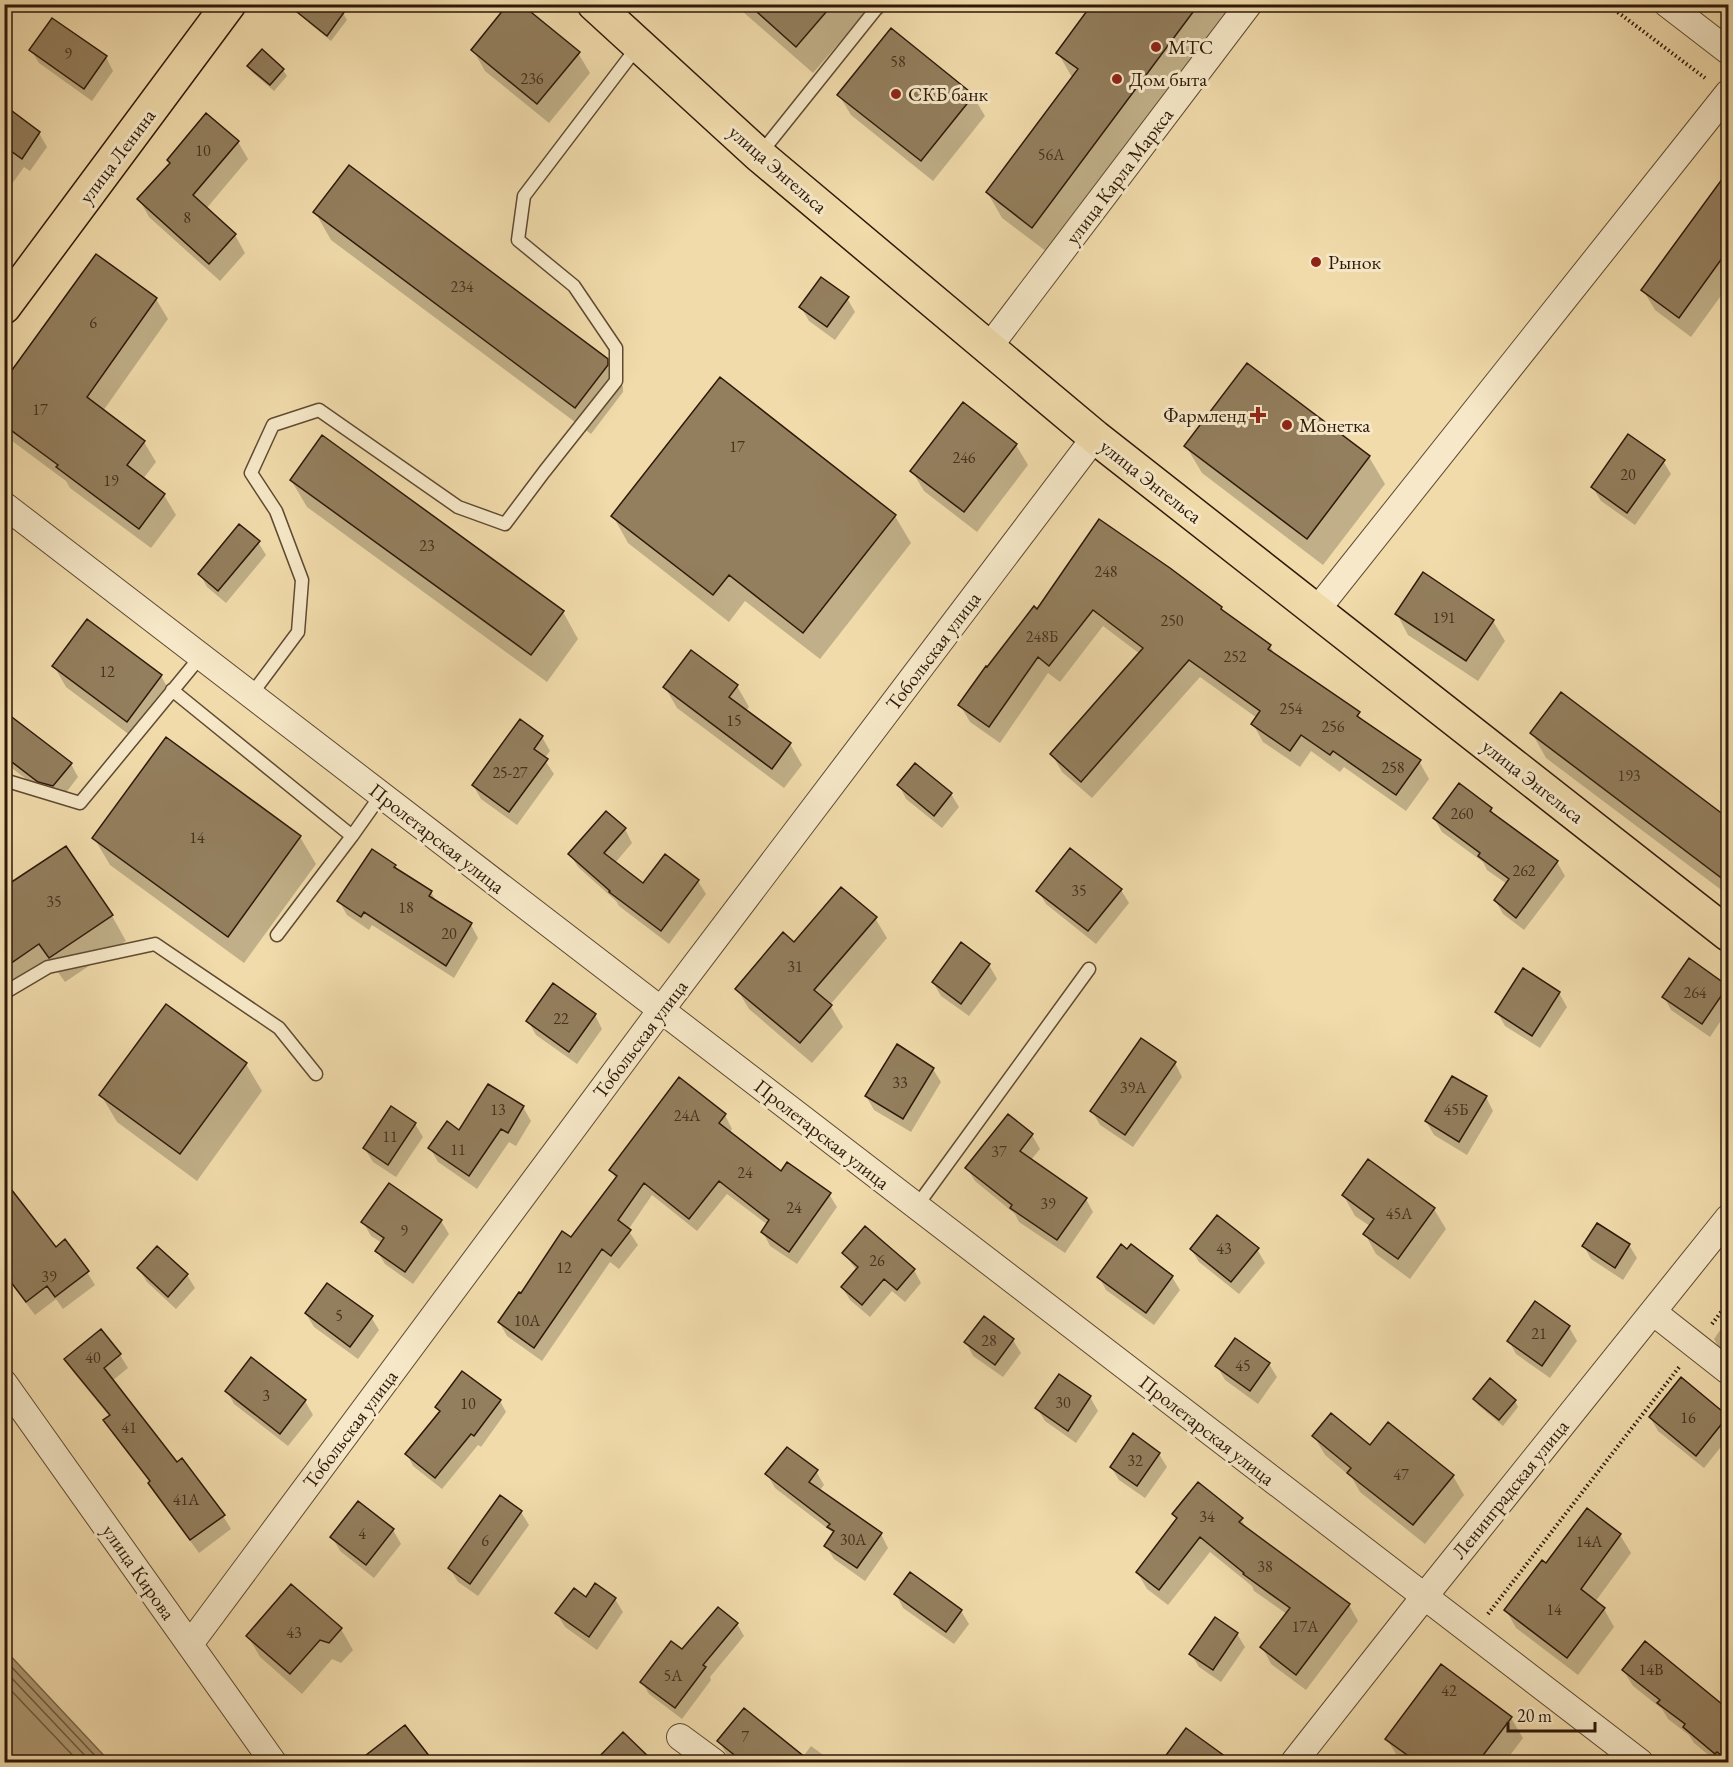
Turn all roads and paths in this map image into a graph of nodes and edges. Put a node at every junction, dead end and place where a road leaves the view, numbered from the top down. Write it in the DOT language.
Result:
graph roads {
  1 [pos="229,4"];
  2 [pos="594,4"];
  3 [pos="880,4"];
  4 [pos="1249,4"];
  5 [pos="1607,4"];
  6 [pos="1667,4"];
  7 [pos="638,45"];
  8 [pos="1728,51"];
  9 [pos="1728,94"];
  10 [pos="759,155"];
  11 [pos="4,307"];
  12 [pos="988,347"];
  13 [pos="1095,437"];
  14 [pos="4,505"];
  15 [pos="1316,611"];
  16 [pos="201,656"];
  17 [pos="172,690"];
  18 [pos="251,695"];
  19 [pos="4,780"];
  20 [pos="381,795"];
  21 [pos="352,836"];
  22 [pos="1728,934"];
  23 [pos="276,935"];
  24 [pos="1089,969"];
  25 [pos="4,993"];
  26 [pos="661,1010"];
  27 [pos="316,1074"];
  28 [pos="916,1207"];
  29 [pos="1728,1218"];
  30 [pos="1728,1303"];
  31 [pos="1653,1312"];
  32 [pos="1696,1345"];
  33 [pos="1728,1371"];
  34 [pos="4,1383"];
  35 [pos="1424,1597"];
  36 [pos="1482,1622"];
  37 [pos="190,1644"];
  38 [pos="680,1737"];
  39 [pos="273,1762"];
  40 [pos="714,1762"];
  41 [pos="1294,1762"];
  42 [pos="1640,1762"];
  1 -- 11 [label="main road, улица Ленина"];
  2 -- 7 [label="main road, улица Энгельса"];
  3 -- 10 [label="lane"];
  4 -- 12 [label="street, улица Карла Маркса"];
  5 -- 9 [label="path"];
  6 -- 8 [label="street"];
  7 -- 10 [label="main road, улица Энгельса"];
  7 -- 18 [label="lane"];
  9 -- 15 [label="street"];
  10 -- 12 [label="main road, улица Энгельса"];
  12 -- 13 [label="main road, улица Энгельса"];
  13 -- 15 [label="main road, улица Энгельса"];
  13 -- 26 [label="street, Тобольская улица"];
  14 -- 16 [label="street, Пролетарская улица"];
  15 -- 22 [label="main road, улица Энгельса"];
  16 -- 17 [label="lane"];
  16 -- 18 [label="street, Пролетарская улица"];
  17 -- 19 [label="lane"];
  17 -- 21 [label="lane"];
  18 -- 20 [label="street, Пролетарская улица"];
  20 -- 21 [label="lane"];
  20 -- 26 [label="street, Пролетарская улица"];
  21 -- 23 [label="lane"];
  24 -- 28 [label="lane"];
  25 -- 27 [label="lane"];
  26 -- 28 [label="street, Пролетарская улица"];
  26 -- 37 [label="street, Тобольская улица"];
  28 -- 35 [label="street, Пролетарская улица"];
  29 -- 31 [label="street, Ленинградская улица"];
  30 -- 32 [label="path"];
  31 -- 32 [label="street"];
  31 -- 35 [label="street, Ленинградская улица"];
  32 -- 33 [label="street"];
  32 -- 36 [label="path"];
  34 -- 37 [label="street, улица Кирова"];
  35 -- 41 [label="street, Ленинградская улица"];
  35 -- 42 [label="street, Пролетарская улица"];
  37 -- 39 [label="street, улица Кирова"];
  38 -- 40 [label="street"];
}
